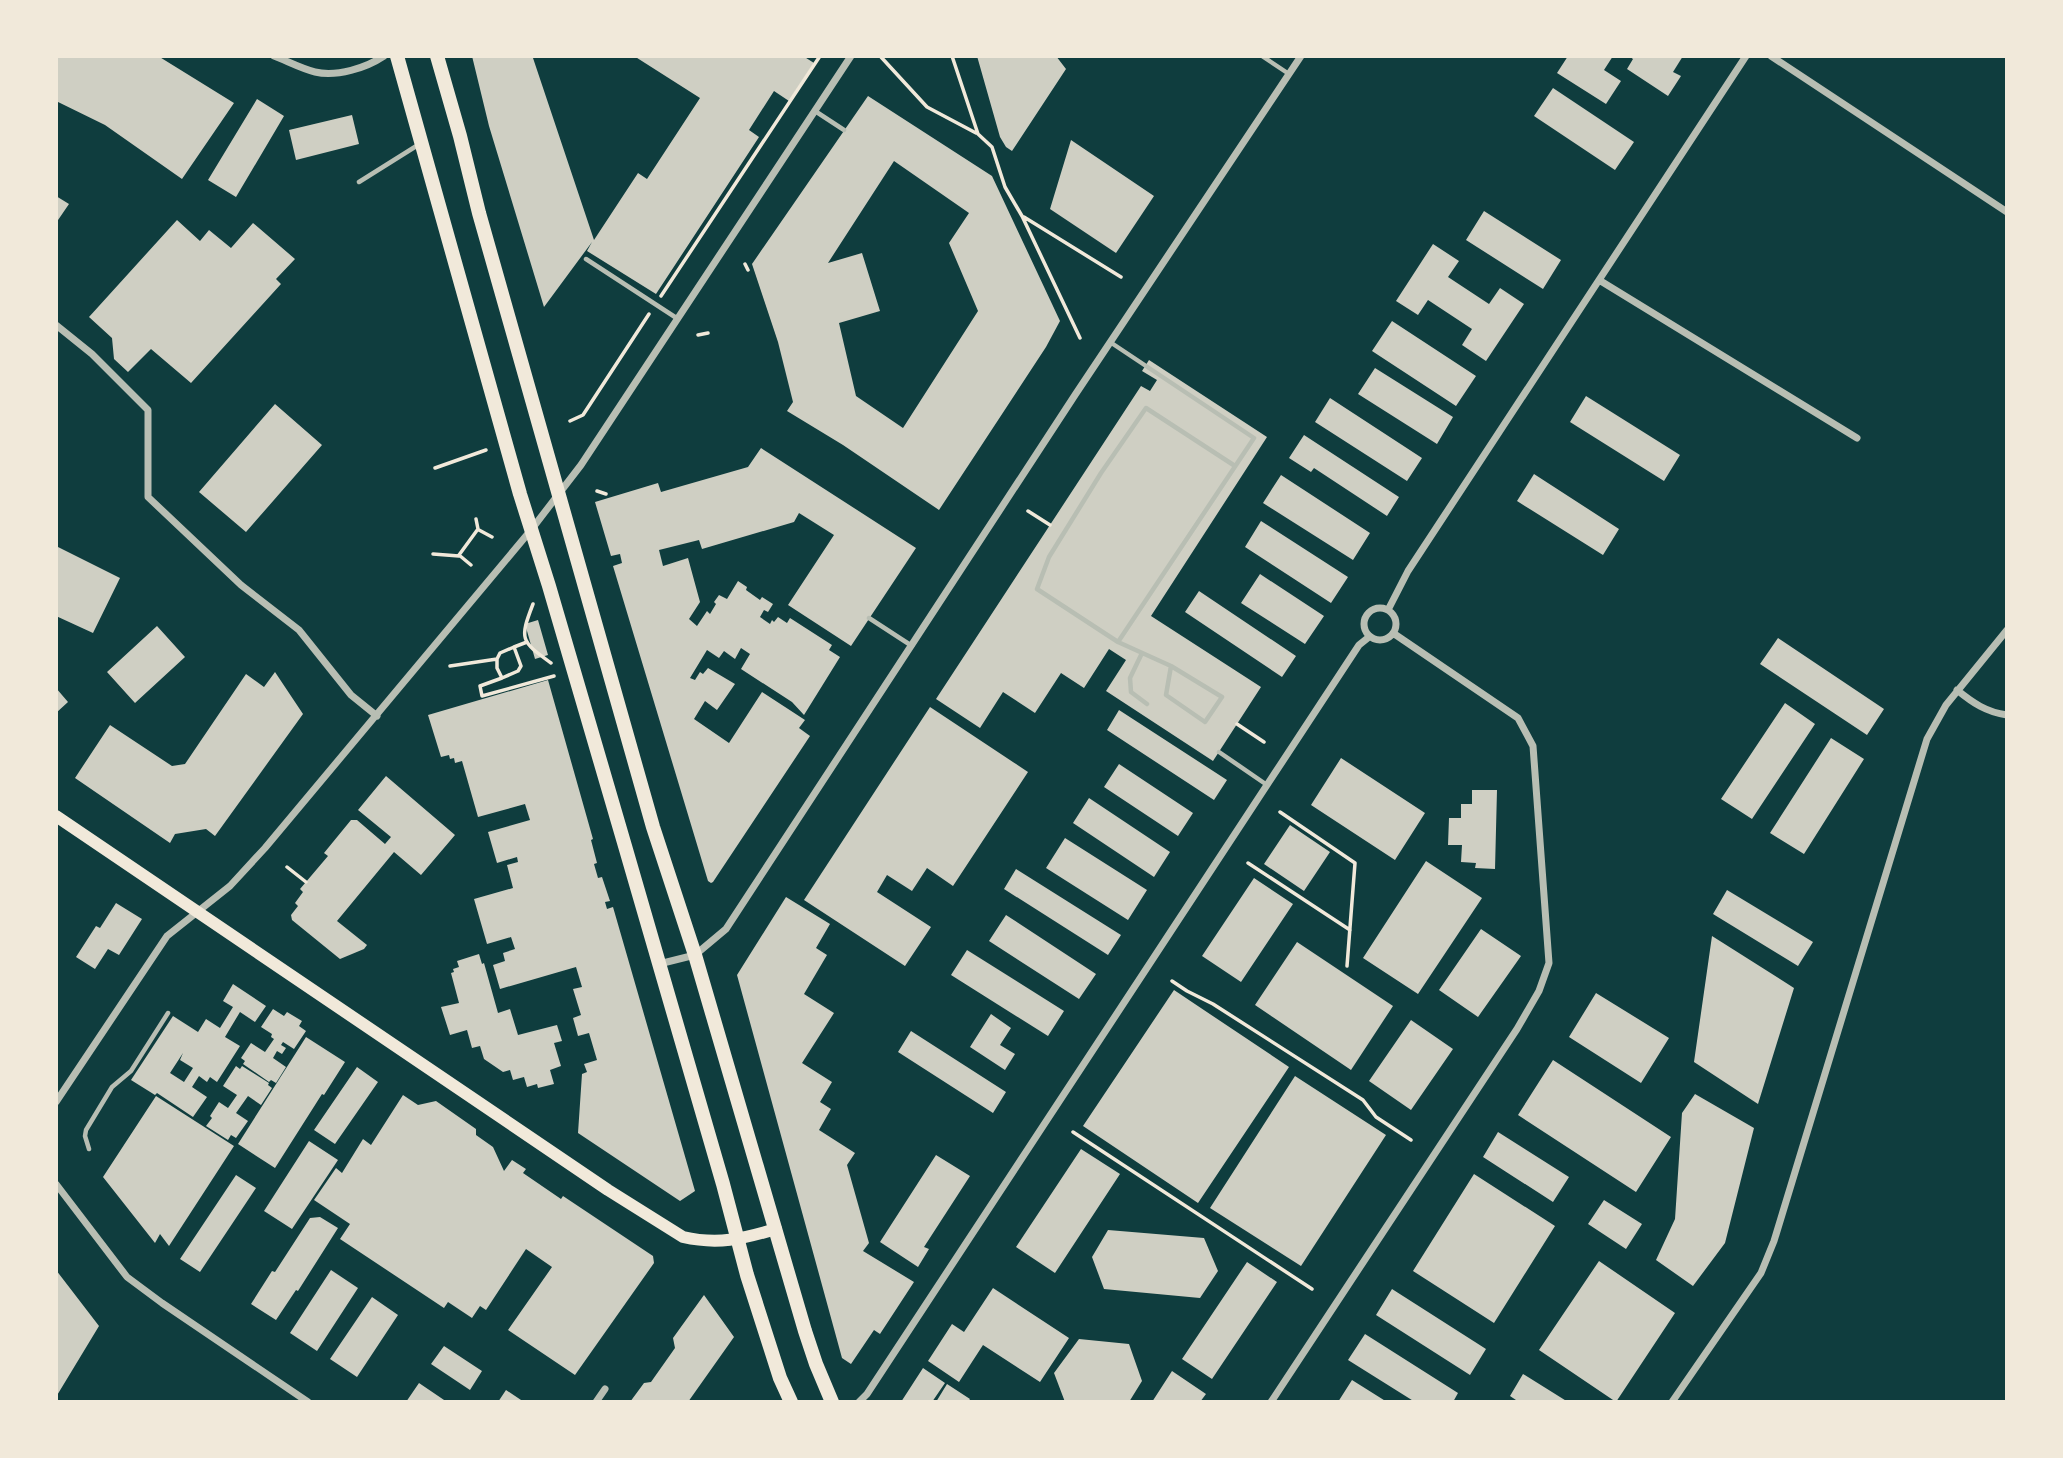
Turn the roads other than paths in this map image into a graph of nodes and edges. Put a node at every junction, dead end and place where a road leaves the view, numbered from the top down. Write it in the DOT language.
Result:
graph roads {
  1 [pos="274,56"];
  2 [pos="384,56"];
  3 [pos="397,56"];
  4 [pos="437,56"];
  5 [pos="851,56"];
  6 [pos="1262,56"];
  7 [pos="1301,56"];
  8 [pos="1746,56"];
  9 [pos="1771,56"];
  10 [pos="1289,74"];
  11 [pos="815,111"];
  12 [pos="844,130"];
  13 [pos="422,143"];
  14 [pos="359,182"];
  15 [pos="2007,212"];
  16 [pos="586,259"];
  17 [pos="1599,280"];
  18 [pos="678,319"];
  19 [pos="56,325"];
  20 [pos="1110,342"];
  21 [pos="1857,438"];
  22 [pos="1236,466"];
  23 [pos="559,493"];
  24 [pos="531,530"];
  25 [pos="1388,610"];
  26 [pos="869,618"];
  27 [pos="2007,630"];
  28 [pos="1394,633"];
  29 [pos="1369,637"];
  30 [pos="1118,642"];
  31 [pos="912,646"];
  32 [pos="1142,653"];
  33 [pos="1171,666"];
  34 [pos="1957,690"];
  35 [pos="1147,704"];
  36 [pos="2007,715"];
  37 [pos="377,716"];
  38 [pos="1219,752"];
  39 [pos="1268,785"];
  40 [pos="56,816"];
  41 [pos="197,911"];
  42 [pos="695,954"];
  43 [pos="658,964"];
  44 [pos="168,1013"];
  45 [pos="56,1102"];
  46 [pos="89,1149"];
  47 [pos="56,1184"];
  48 [pos="776,1229"];
  49 [pos="737,1240"];
  50 [pos="605,1389"];
  51 [pos="308,1402"];
  52 [pos="596,1402"];
  53 [pos="791,1402"];
  54 [pos="832,1402"];
  55 [pos="859,1402"];
  56 [pos="1270,1402"];
  57 [pos="1672,1402"];
  1 -- 2 [label="street"];
  3 -- 13 [label="highway"];
  4 -- 23 [label="highway"];
  5 -- 11 [label="street"];
  6 -- 10 [label="lane"];
  7 -- 10 [label="street"];
  8 -- 17 [label="street"];
  9 -- 15 [label="street"];
  10 -- 20 [label="street"];
  11 -- 12 [label="lane"];
  11 -- 18 [label="street"];
  13 -- 14 [label="lane"];
  13 -- 24 [label="highway"];
  16 -- 18 [label="lane"];
  17 -- 21 [label="street"];
  17 -- 25 [label="street"];
  18 -- 23 [label="street"];
  19 -- 37 [label="street"];
  20 -- 22 [label="lane"];
  20 -- 31 [label="street"];
  22 -- 30 [label="lane"];
  22 -- 30 [label="lane"];
  23 -- 24 [label="street"];
  23 -- 42 [label="highway"];
  24 -- 37 [label="street"];
  24 -- 43 [label="highway"];
  25 -- 28 [label="street"];
  25 -- 29 [label="street"];
  26 -- 31 [label="lane"];
  27 -- 34 [label="street"];
  28 -- 29 [label="street"];
  28 -- 56 [label="street"];
  29 -- 39 [label="street"];
  30 -- 32 [label="lane"];
  31 -- 42 [label="street"];
  32 -- 33 [label="lane"];
  32 -- 35 [label="lane"];
  33 -- 33 [label="lane"];
  34 -- 36 [label="street"];
  34 -- 57 [label="street"];
  37 -- 41 [label="street"];
  38 -- 39 [label="lane"];
  39 -- 55 [label="street"];
  40 -- 41 [label="main road"];
  41 -- 45 [label="street"];
  41 -- 49 [label="main road"];
  42 -- 43 [label="street"];
  42 -- 48 [label="highway"];
  43 -- 49 [label="highway"];
  44 -- 46 [label="lane"];
  47 -- 51 [label="street"];
  48 -- 49 [label="main road"];
  48 -- 54 [label="highway"];
  49 -- 53 [label="highway"];
  50 -- 52 [label="street"];
}
